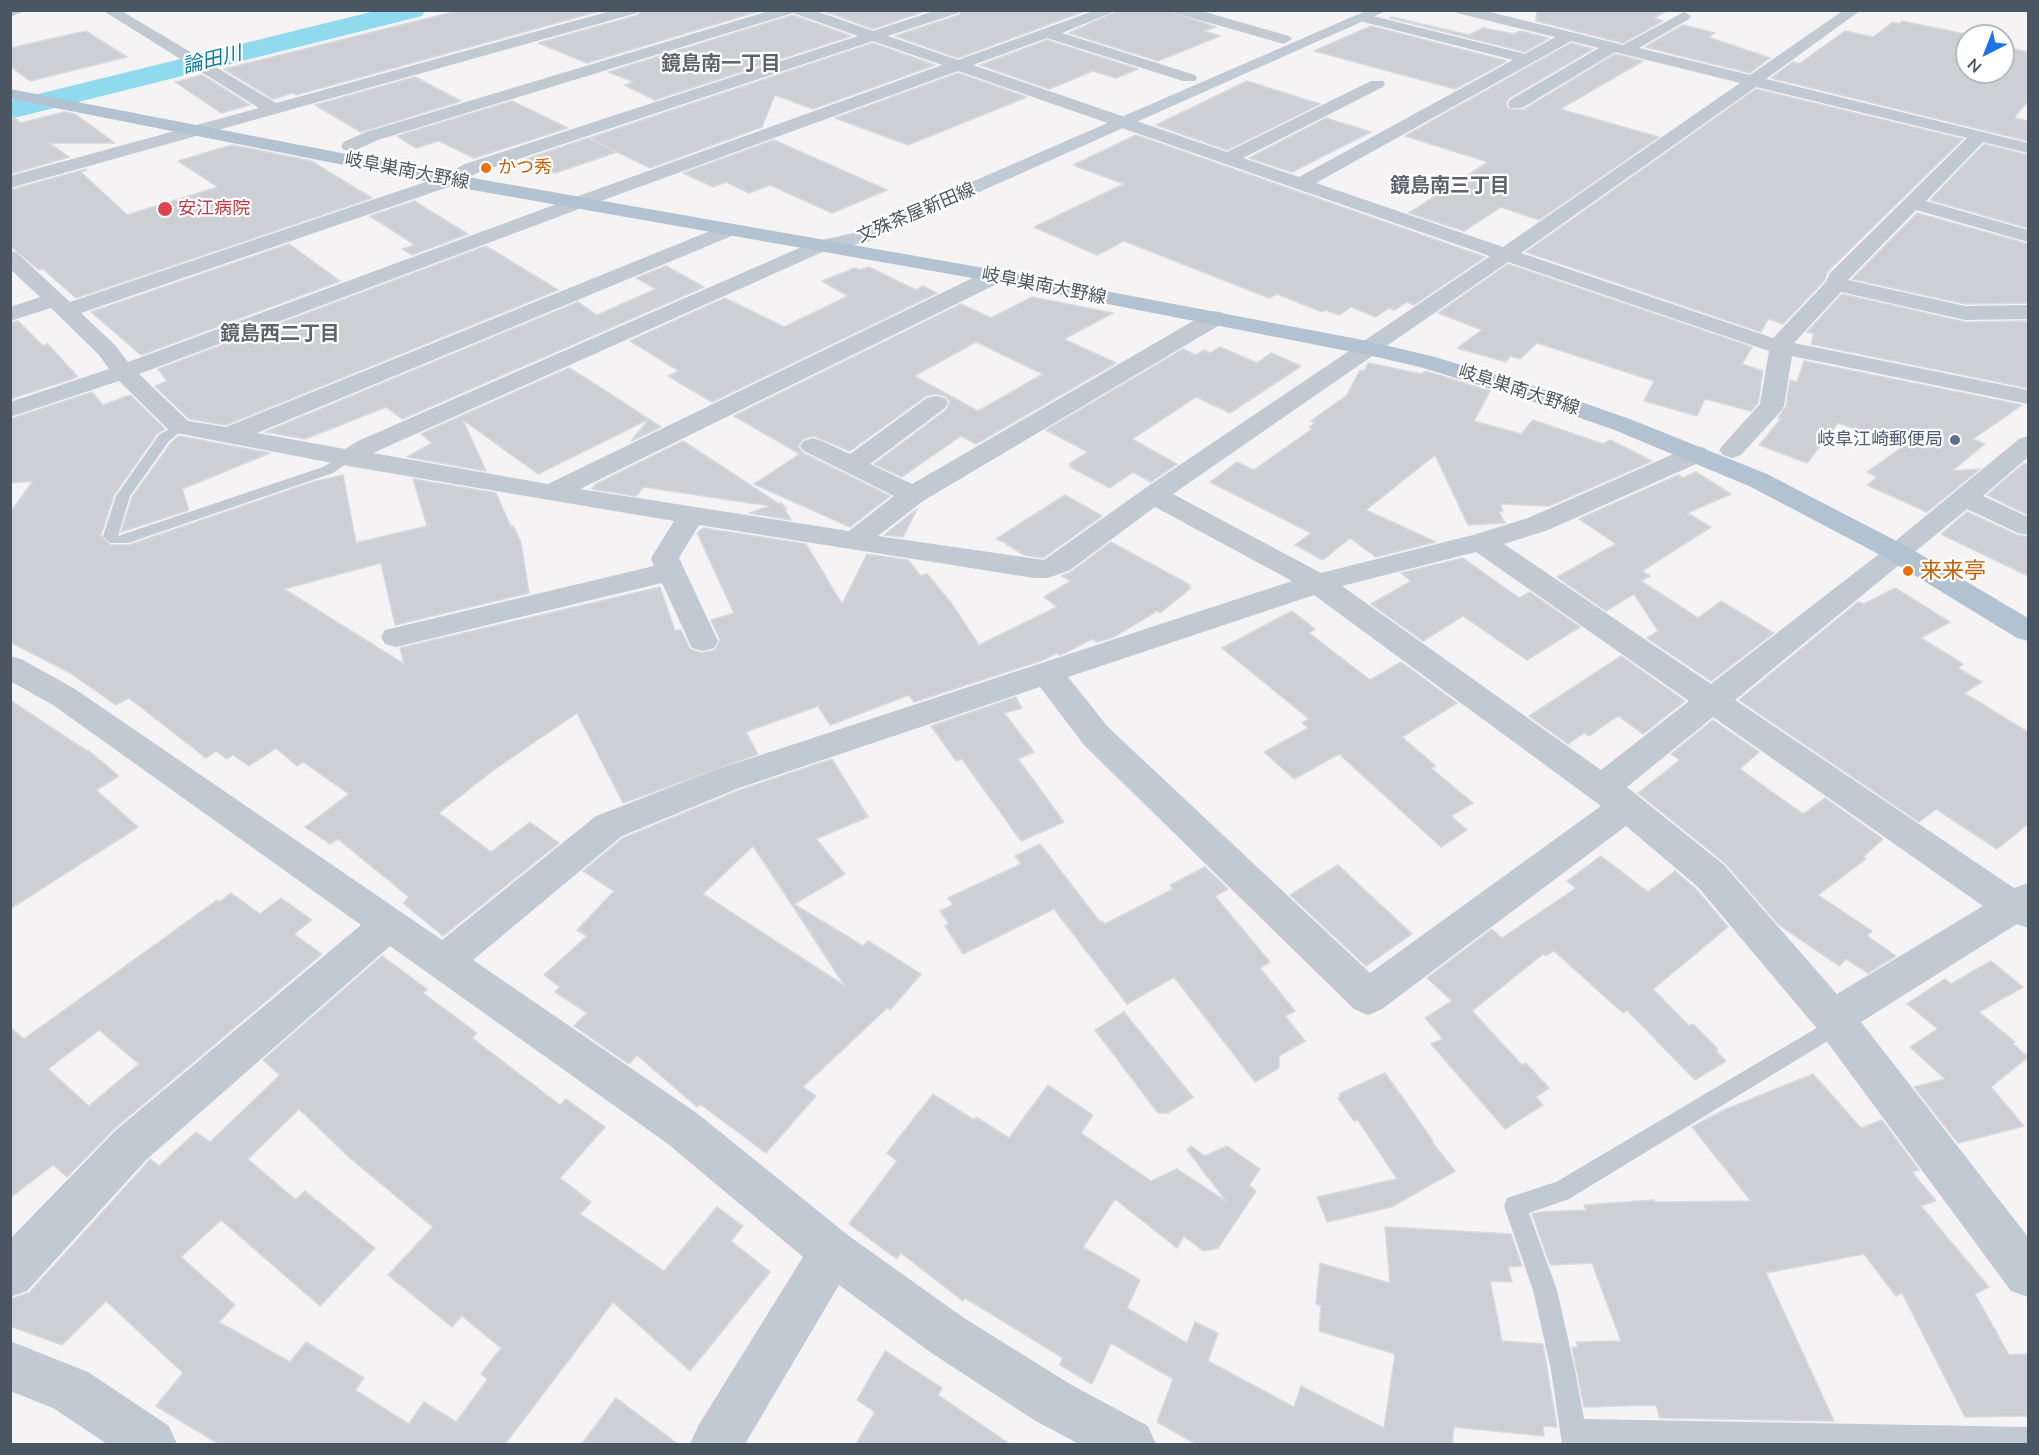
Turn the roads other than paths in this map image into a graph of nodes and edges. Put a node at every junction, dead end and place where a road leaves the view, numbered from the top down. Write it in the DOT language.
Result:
graph roads {
  1 [pos="20,10"];
  2 [pos="109,10"];
  3 [pos="632,10"];
  4 [pos="789,10"];
  5 [pos="796,10"];
  6 [pos="953,10"];
  7 [pos="1111,10"];
  8 [pos="1180,10"];
  9 [pos="1462,10"];
  10 [pos="1854,10"];
  11 [pos="10,13"];
  12 [pos="1366,13"];
  13 [pos="1684,16"];
  14 [pos="1046,33"];
  15 [pos="873,36"];
  16 [pos="1569,36"];
  17 [pos="1284,39"];
  18 [pos="1619,49"];
  19 [pos="1522,62"];
  20 [pos="958,65"];
  21 [pos="1563,76"];
  22 [pos="1189,78"];
  23 [pos="1753,81"];
  24 [pos="10,83"];
  25 [pos="1377,84"];
  26 [pos="10,94"];
  27 [pos="62,99"];
  28 [pos="1516,104"];
  29 [pos="273,109"];
  30 [pos="1104,116"];
  31 [pos="221,123"];
  32 [pos="1124,123"];
  33 [pos="197,130"];
  34 [pos="1979,136"];
  35 [pos="350,146"];
  36 [pos="2028,148"];
  37 [pos="1227,159"];
  38 [pos="472,168"];
  39 [pos="450,180"];
  40 [pos="10,182"];
  41 [pos="1300,184"];
  42 [pos="607,193"];
  43 [pos="580,202"];
  44 [pos="1912,204"];
  45 [pos="863,224"];
  46 [pos="732,229"];
  47 [pos="2028,236"];
  48 [pos="823,240"];
  49 [pos="1505,255"];
  50 [pos="10,257"];
  51 [pos="995,276"];
  52 [pos="1836,284"];
  53 [pos="60,305"];
  54 [pos="2028,312"];
  55 [pos="10,314"];
  56 [pos="1215,318"];
  57 [pos="1375,343"];
  58 [pos="1783,347"];
  59 [pos="123,372"];
  60 [pos="2028,397"];
  61 [pos="936,403"];
  62 [pos="10,410"];
  63 [pos="180,427"];
  64 [pos="227,436"];
  65 [pos="813,446"];
  66 [pos="1732,450"];
  67 [pos="2024,453"];
  68 [pos="1696,454"];
  69 [pos="348,458"];
  70 [pos="851,465"];
  71 [pos="551,493"];
  72 [pos="913,495"];
  73 [pos="1154,495"];
  74 [pos="1964,497"];
  75 [pos="692,514"];
  76 [pos="2028,527"];
  77 [pos="855,540"];
  78 [pos="1481,542"];
  79 [pos="1906,546"];
  80 [pos="671,571"];
  81 [pos="1318,583"];
  82 [pos="1998,586"];
  83 [pos="2028,631"];
  84 [pos="396,637"];
  85 [pos="703,642"];
  86 [pos="10,667"];
  87 [pos="1047,673"];
  88 [pos="1711,702"];
  89 [pos="1614,797"];
  90 [pos="2023,906"];
  91 [pos="389,924"];
  92 [pos="442,963"];
  93 [pos="1835,1022"];
  94 [pos="833,1252"];
  95 [pos="10,1274"];
  96 [pos="2028,1274"];
  97 [pos="10,1366"];
  98 [pos="1574,1438"];
  99 [pos="2028,1440"];
  100 [pos="151,1444"];
  101 [pos="716,1444"];
  102 [pos="1130,1444"];
  1 -- 11 [label="street"];
  2 -- 29 [label="street"];
  3 -- 29 [label="street"];
  4 -- 35 [label="street"];
  5 -- 15 [label="street"];
  6 -- 15 [label="street"];
  7 -- 14 [label="street"];
  8 -- 17 [label="street"];
  9 -- 16 [label="street"];
  10 -- 23 [label="street"];
  12 -- 17 [label="main road, 文殊茶屋新田線"];
  12 -- 19 [label="street"];
  12 -- 32 [label="main road, 文殊茶屋新田線"];
  13 -- 18 [label="street"];
  14 -- 20 [label="street"];
  14 -- 22 [label="street"];
  15 -- 20 [label="street"];
  15 -- 38 [label="street"];
  16 -- 18 [label="street"];
  16 -- 19 [label="street"];
  17 -- 22 [label="main road, 文殊茶屋新田線"];
  18 -- 21 [label="street"];
  18 -- 23 [label="street"];
  19 -- 21 [label="street"];
  19 -- 41 [label="street"];
  20 -- 30 [label="street"];
  20 -- 42 [label="street"];
  21 -- 28 [label="street"];
  22 -- 30 [label="main road, 文殊茶屋新田線"];
  23 -- 34 [label="street"];
  23 -- 49 [label="street"];
  24 -- 27 [label="main road, 岐阜巣南大野線"];
  25 -- 37 [label="street"];
  26 -- 27 [label="main road, 岐阜巣南大野線"];
  27 -- 31 [label="main road, 岐阜巣南大野線"];
  27 -- 33 [label="main road, 岐阜巣南大野線"];
  29 -- 31 [label="street"];
  30 -- 32 [label="street"];
  30 -- 45 [label="main road, 文殊茶屋新田線"];
  31 -- 33 [label="street"];
  31 -- 35 [label="main road, 岐阜巣南大野線"];
  32 -- 37 [label="street"];
  32 -- 45 [label="main road, 文殊茶屋新田線"];
  33 -- 39 [label="main road, 岐阜巣南大野線"];
  33 -- 40 [label="street"];
  34 -- 36 [label="street"];
  34 -- 44 [label="street"];
  35 -- 38 [label="main road, 岐阜巣南大野線"];
  37 -- 41 [label="street"];
  38 -- 39 [label="street"];
  38 -- 42 [label="main road, 岐阜巣南大野線"];
  39 -- 43 [label="main road, 岐阜巣南大野線"];
  39 -- 53 [label="street"];
  41 -- 49 [label="street"];
  42 -- 43 [label="street"];
  42 -- 48 [label="main road, 岐阜巣南大野線"];
  43 -- 46 [label="main road, 岐阜巣南大野線"];
  43 -- 59 [label="street"];
  44 -- 47 [label="street"];
  44 -- 52 [label="street"];
  45 -- 48 [label="main road, 岐阜巣南大野線"];
  45 -- 57 [label="main road, 岐阜巣南大野線"];
  46 -- 48 [label="main road, 岐阜巣南大野線"];
  46 -- 64 [label="street"];
  48 -- 51 [label="main road, 岐阜巣南大野線"];
  48 -- 69 [label="street"];
  49 -- 57 [label="street"];
  49 -- 58 [label="street"];
  50 -- 53 [label="street"];
  51 -- 56 [label="main road, 岐阜巣南大野線"];
  51 -- 71 [label="street"];
  52 -- 54 [label="street"];
  52 -- 58 [label="street"];
  53 -- 55 [label="street"];
  53 -- 59 [label="street"];
  56 -- 57 [label="main road, 岐阜巣南大野線"];
  56 -- 72 [label="street"];
  57 -- 66 [label="main road, 岐阜巣南大野線"];
  57 -- 68 [label="main road, 岐阜巣南大野線"];
  57 -- 73 [label="street"];
  58 -- 60 [label="street"];
  58 -- 66 [label="street"];
  59 -- 62 [label="street"];
  59 -- 63 [label="street"];
  61 -- 70 [label="street"];
  63 -- 64 [label="street"];
  63 -- 69 [label="lane"];
  64 -- 69 [label="street"];
  65 -- 70 [label="street"];
  66 -- 79 [label="main road, 岐阜巣南大野線"];
  67 -- 74 [label="street"];
  68 -- 78 [label="street"];
  68 -- 79 [label="main road, 岐阜巣南大野線"];
  69 -- 71 [label="street"];
  70 -- 72 [label="street"];
  71 -- 75 [label="street"];
  72 -- 77 [label="street"];
  73 -- 77 [label="street"];
  73 -- 81 [label="street"];
  74 -- 76 [label="street"];
  74 -- 79 [label="street"];
  75 -- 77 [label="street"];
  75 -- 80 [label="street"];
  78 -- 81 [label="street"];
  78 -- 88 [label="street"];
  79 -- 82 [label="main road, 岐阜巣南大野線"];
  79 -- 83 [label="main road, 岐阜巣南大野線"];
  79 -- 88 [label="street"];
  80 -- 84 [label="street"];
  80 -- 85 [label="street"];
  81 -- 87 [label="street"];
  81 -- 89 [label="street"];
  86 -- 91 [label="street"];
  87 -- 89 [label="street"];
  87 -- 92 [label="street"];
  88 -- 89 [label="street"];
  88 -- 90 [label="street"];
  89 -- 93 [label="street"];
  90 -- 93 [label="street"];
  91 -- 92 [label="street"];
  91 -- 95 [label="street"];
  92 -- 94 [label="street"];
  93 -- 96 [label="street"];
  93 -- 98 [label="lane"];
  94 -- 101 [label="street"];
  94 -- 102 [label="street"];
  97 -- 100 [label="street"];
  98 -- 99 [label="lane"];
}
